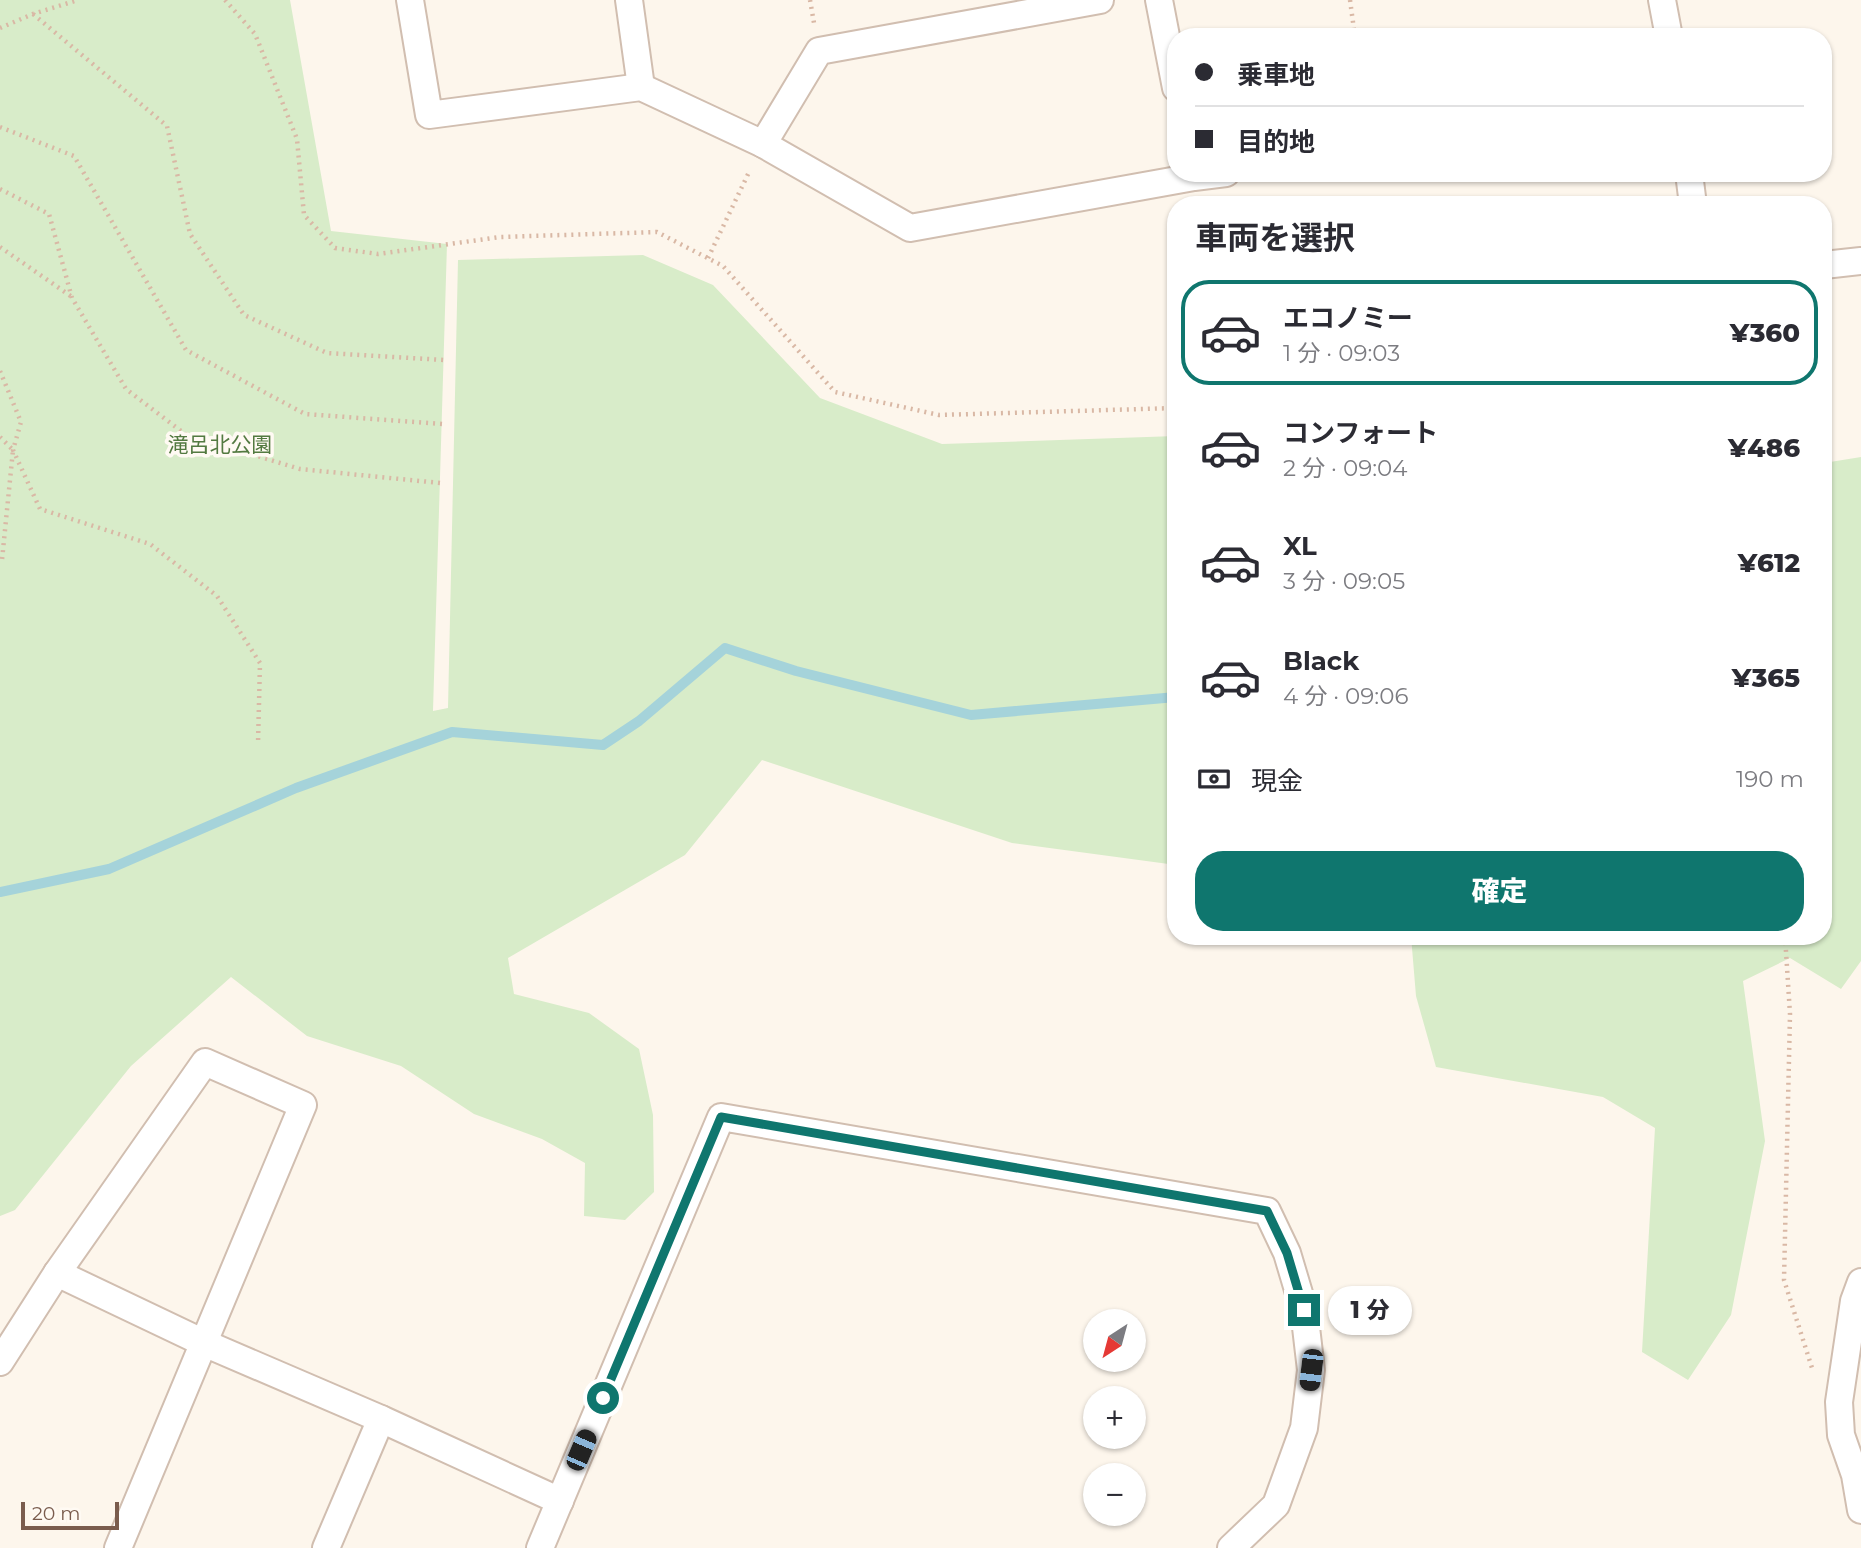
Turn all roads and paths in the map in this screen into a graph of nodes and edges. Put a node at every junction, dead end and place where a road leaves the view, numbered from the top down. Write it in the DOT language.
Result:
graph roads {
  1 [pos="78,0"];
  2 [pos="225,0"];
  3 [pos="410,0"];
  4 [pos="629,0"];
  5 [pos="1100,0"];
  6 [pos="1159,0"];
  7 [pos="1350,0"];
  8 [pos="1662,0"];
  9 [pos="33,13"];
  10 [pos="0,27"];
  11 [pos="1354,28"];
  12 [pos="1667,28"];
  13 [pos="1167,41"];
  14 [pos="641,87"];
  15 [pos="0,127"];
  16 [pos="763,144"];
  17 [pos="1167,180"];
  18 [pos="0,189"];
  19 [pos="0,247"];
  20 [pos="708,258"];
  21 [pos="1861,261"];
  22 [pos="1832,264"];
  23 [pos="72,298"];
  24 [pos="444,360"];
  25 [pos="0,371"];
  26 [pos="1167,408"];
  27 [pos="442,424"];
  28 [pos="0,437"];
  29 [pos="13,450"];
  30 [pos="440,483"];
  31 [pos="2,560"];
  32 [pos="258,744"];
  33 [pos="1786,945"];
  34 [pos="57,1273"];
  35 [pos="1861,1282"];
  36 [pos="204,1343"];
  37 [pos="0,1362"];
  38 [pos="1839,1402"];
  39 [pos="380,1419"];
  40 [pos="1858,1475"];
  41 [pos="560,1501"];
  42 [pos="1861,1510"];
  43 [pos="118,1548"];
  44 [pos="326,1548"];
  45 [pos="540,1548"];
  46 [pos="1231,1548"];
  1 -- 9 [label="path"];
  2 -- 20 [label="path"];
  3 -- 14 [label="street"];
  4 -- 14 [label="street"];
  5 -- 16 [label="street"];
  6 -- 13 [label="street"];
  7 -- 11 [label="path"];
  8 -- 12 [label="street"];
  9 -- 10 [label="path"];
  9 -- 24 [label="path"];
  14 -- 16 [label="street"];
  15 -- 27 [label="path"];
  16 -- 17 [label="street"];
  16 -- 20 [label="path"];
  18 -- 23 [label="path"];
  19 -- 23 [label="path"];
  20 -- 26 [label="path"];
  21 -- 22 [label="street"];
  23 -- 30 [label="path"];
  25 -- 29 [label="path"];
  28 -- 29 [label="path"];
  29 -- 31 [label="path"];
  29 -- 32 [label="path"];
  33 -- 38 [label="path"];
  34 -- 36 [label="street"];
  34 -- 36 [label="street"];
  34 -- 37 [label="street"];
  35 -- 38 [label="street"];
  36 -- 39 [label="street"];
  36 -- 43 [label="street"];
  38 -- 40 [label="street"];
  39 -- 41 [label="street"];
  39 -- 44 [label="street"];
  40 -- 42 [label="street"];
  41 -- 45 [label="street"];
  41 -- 46 [label="street"];
}
